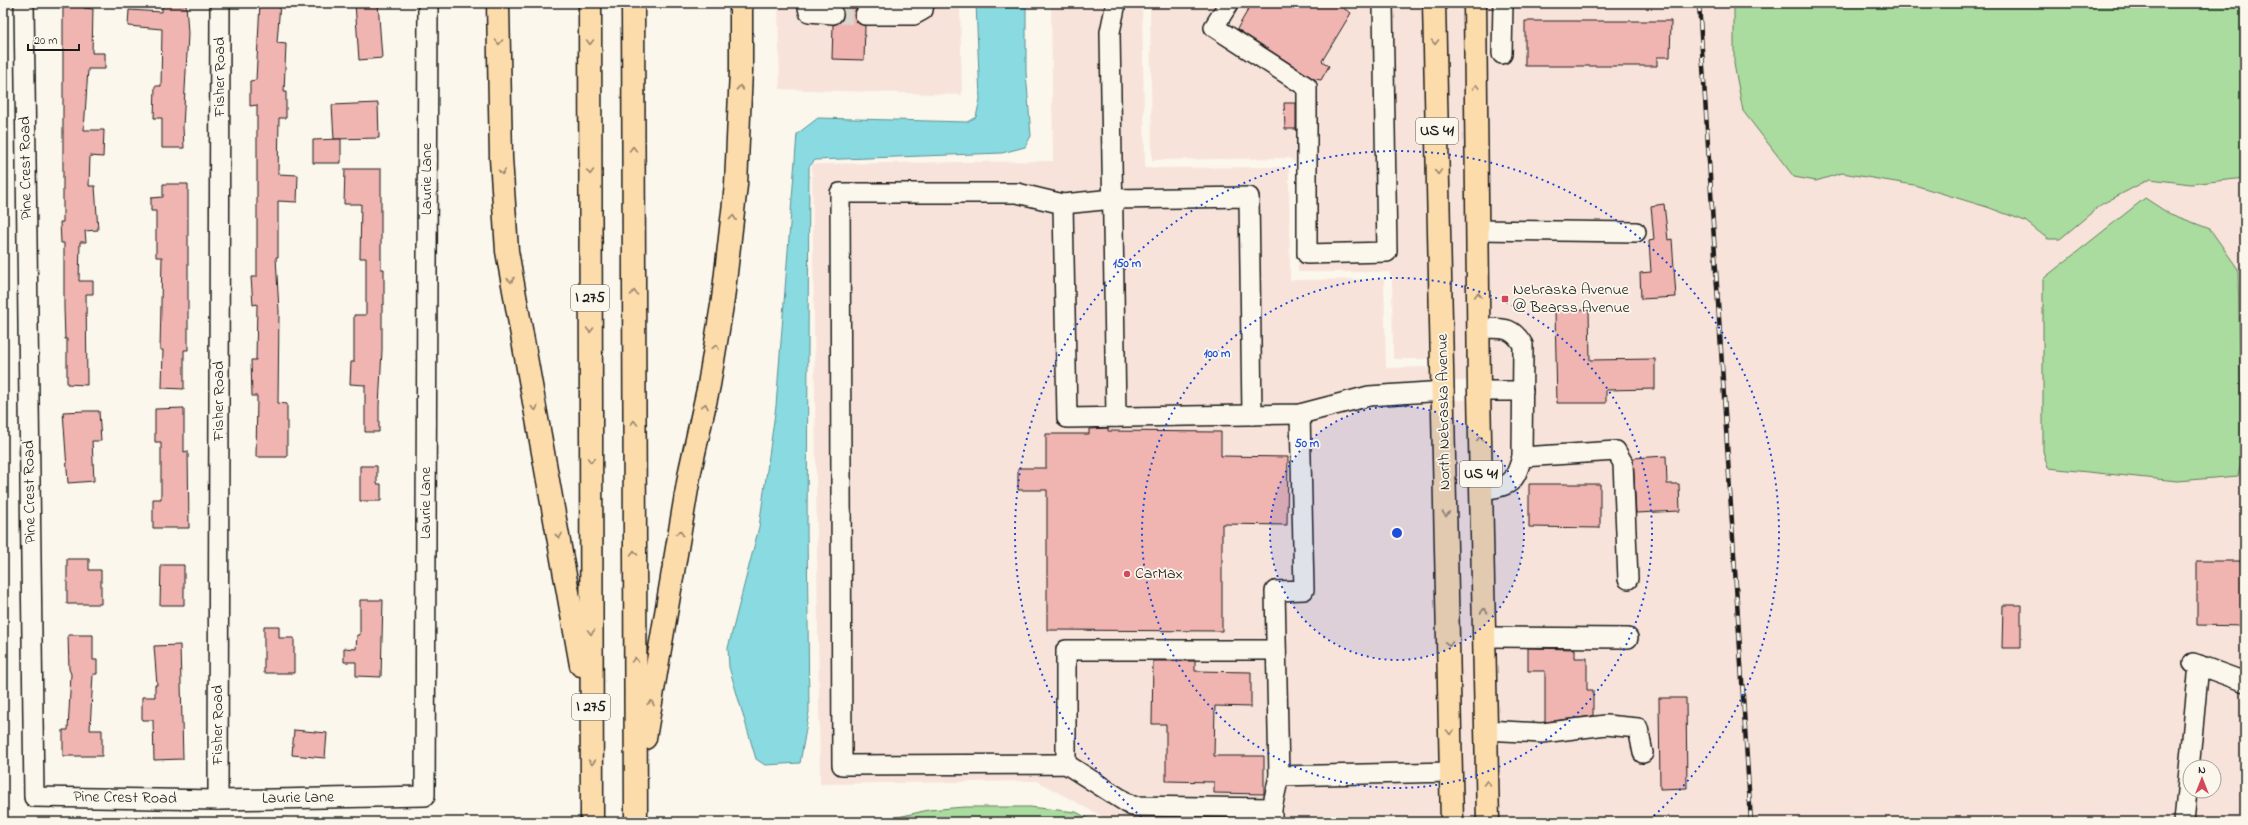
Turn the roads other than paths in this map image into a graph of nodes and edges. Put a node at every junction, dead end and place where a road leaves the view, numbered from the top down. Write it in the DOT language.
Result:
graph roads {
  1 [pos="24,3"];
  2 [pos="220,3"];
  3 [pos="428,3"];
  4 [pos="498,3"];
  5 [pos="590,3"];
  6 [pos="633,3"];
  7 [pos="741,3"];
  8 [pos="924,3"];
  9 [pos="1116,3"];
  10 [pos="1229,3"];
  11 [pos="1383,3"];
  12 [pos="1434,3"];
  13 [pos="1476,3"];
  14 [pos="1503,3"];
  15 [pos="807,5"];
  16 [pos="833,14"];
  17 [pos="865,14"];
  18 [pos="1502,54"];
  19 [pos="1113,199"];
  20 [pos="1063,204"];
  21 [pos="1478,230"];
  22 [pos="1636,232"];
  23 [pos="1478,328"];
  24 [pos="1444,391"];
  25 [pos="1479,391"];
  26 [pos="1523,391"];
  27 [pos="1300,414"];
  28 [pos="1252,415"];
  29 [pos="1116,417"];
  30 [pos="1522,457"];
  31 [pos="1481,490"];
  32 [pos="1628,579"];
  33 [pos="1484,637"];
  34 [pos="1628,638"];
  35 [pos="1276,650"];
  36 [pos="2245,682"];
  37 [pos="591,728"];
  38 [pos="1486,730"];
  39 [pos="1643,753"];
  40 [pos="1066,764"];
  41 [pos="1451,772"];
  42 [pos="1279,776"];
  43 [pos="636,797"];
  44 [pos="218,800"];
  45 [pos="1219,815"];
  46 [pos="1272,815"];
  47 [pos="592,822"];
  48 [pos="636,822"];
  49 [pos="1452,822"];
  50 [pos="1488,822"];
  51 [pos="2184,822"];
  1 -- 44 [label="street, Pine Crest Road"];
  2 -- 44 [label="street, Fisher Road"];
  3 -- 44 [label="street, Laurie Lane"];
  4 -- 37 [label="main road, one-way"];
  5 -- 37 [label="main road, I 275, one-way"];
  43 -- 6 [label="main road, one-way"];
  43 -- 7 [label="main road, one-way"];
  8 -- 17 [label="street"];
  9 -- 19 [label="street"];
  10 -- 11 [label="street"];
  12 -- 24 [label="main road, North Nebraska Avenue / US 41, one-way"];
  21 -- 13 [label="main road, US 41, one-way"];
  14 -- 18 [label="street"];
  15 -- 16 [label="street"];
  19 -- 20 [label="street"];
  19 -- 28 [label="street"];
  19 -- 29 [label="street"];
  20 -- 29 [label="street"];
  20 -- 40 [label="street"];
  21 -- 22 [label="street"];
  23 -- 21 [label="main road, US 41, one-way"];
  23 -- 25 [label="main road, US 41"];
  23 -- 26 [label="street"];
  24 -- 25 [label="main road"];
  24 -- 27 [label="street"];
  24 -- 41 [label="main road, North Nebraska Avenue / US 41, one-way"];
  25 -- 26 [label="street"];
  31 -- 25 [label="main road, US 41, one-way"];
  26 -- 30 [label="street"];
  27 -- 28 [label="street"];
  27 -- 35 [label="street"];
  28 -- 29 [label="street"];
  30 -- 31 [label="street"];
  30 -- 32 [label="street"];
  33 -- 31 [label="main road, US 41, one-way"];
  33 -- 34 [label="street"];
  33 -- 38 [label="main road, US 41"];
  35 -- 40 [label="street"];
  35 -- 42 [label="street"];
  36 -- 51 [label="street"];
  37 -- 47 [label="main road, I 275, one-way"];
  38 -- 39 [label="street"];
  50 -- 38 [label="main road, US 41, one-way"];
  40 -- 45 [label="street"];
  41 -- 42 [label="street"];
  41 -- 49 [label="main road, North Nebraska Avenue / US 41"];
  42 -- 46 [label="street"];
  43 -- 48 [label="main road"];
  45 -- 46 [label="street"];
}
